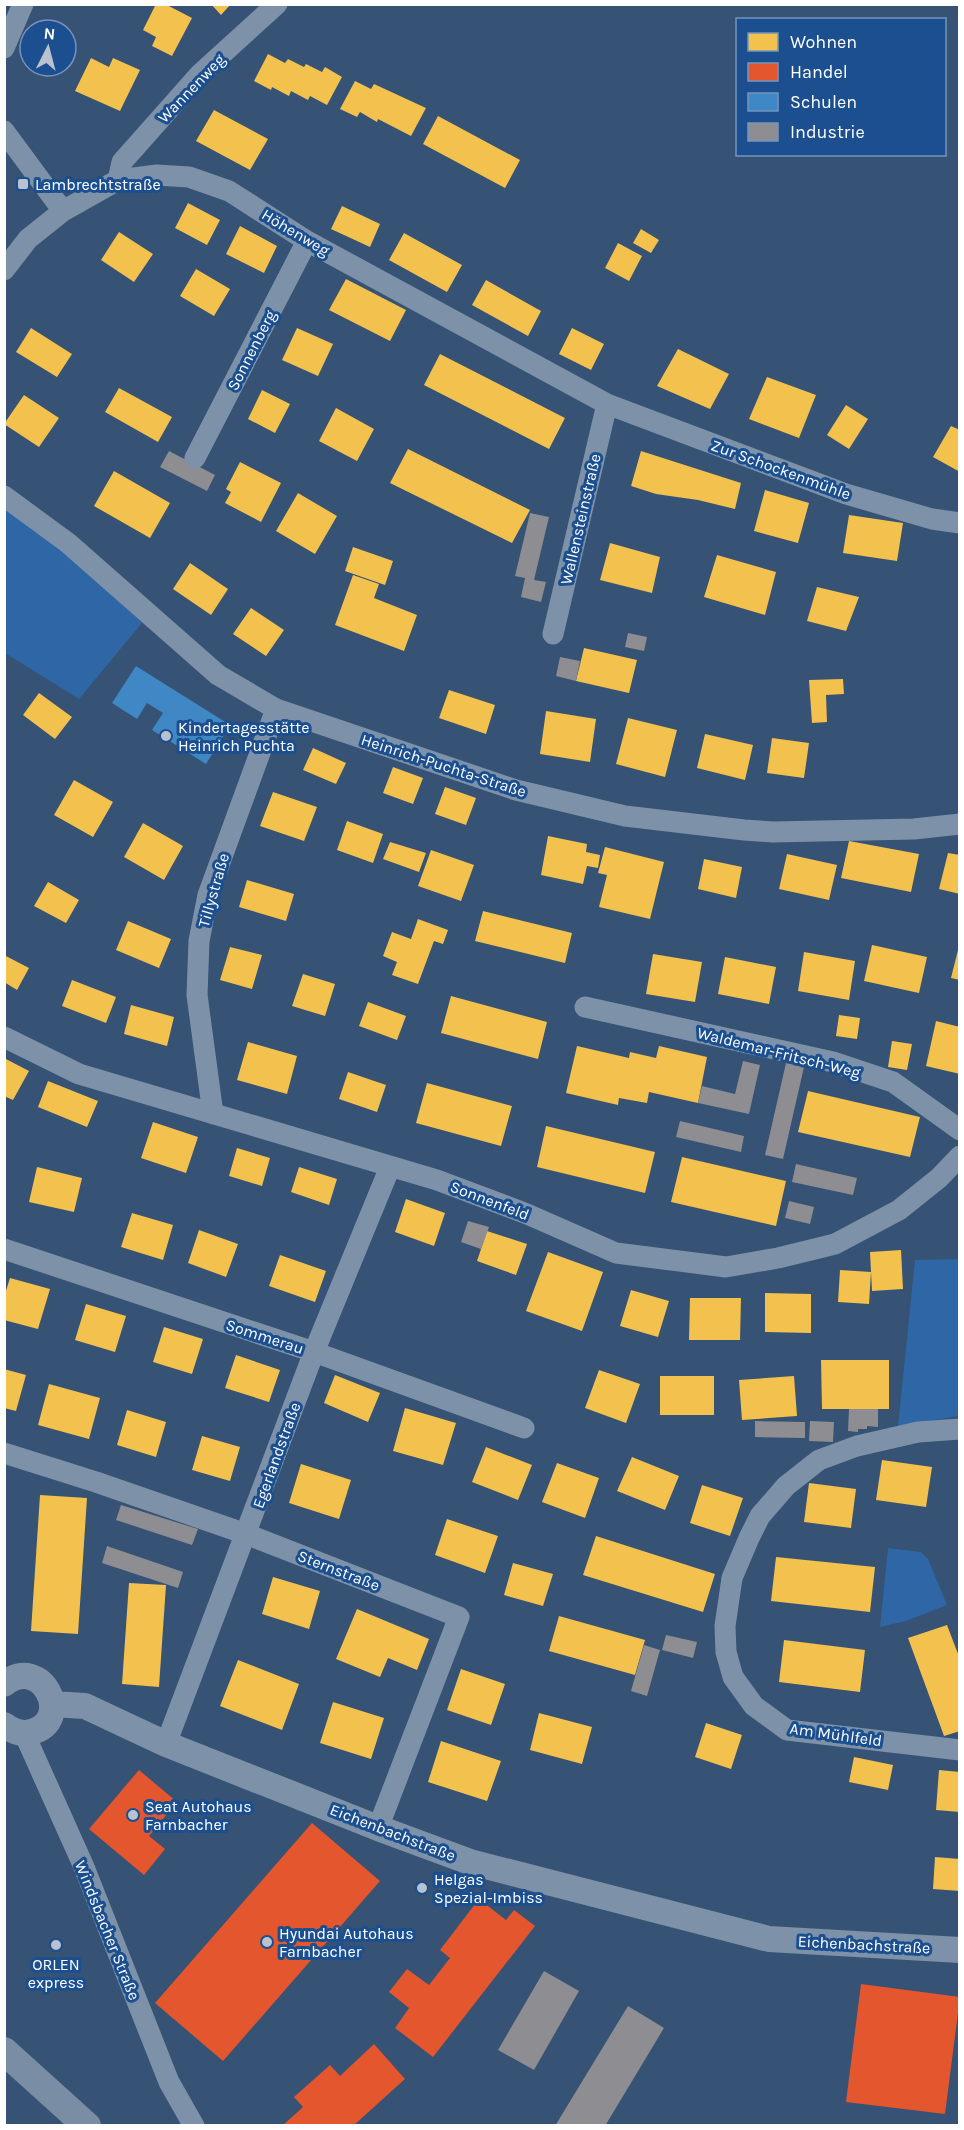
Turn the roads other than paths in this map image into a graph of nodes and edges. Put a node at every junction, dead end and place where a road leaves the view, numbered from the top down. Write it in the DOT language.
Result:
graph roads {
  1 [pos="23,4"];
  2 [pos="277,4"];
  3 [pos="4,48"];
  4 [pos="4,131"];
  5 [pos="11,149"];
  6 [pos="118,180"];
  7 [pos="63,211"];
  8 [pos="307,241"];
  9 [pos="4,270"];
  10 [pos="607,404"];
  11 [pos="195,458"];
  12 [pos="4,496"];
  13 [pos="960,523"];
  14 [pos="553,634"];
  15 [pos="276,709"];
  16 [pos="960,824"];
  17 [pos="585,1007"];
  18 [pos="4,1037"];
  19 [pos="213,1114"];
  20 [pos="960,1130"];
  21 [pos="960,1156"];
  22 [pos="390,1167"];
  23 [pos="4,1249"];
  24 [pos="314,1352"];
  25 [pos="524,1428"];
  26 [pos="960,1429"];
  27 [pos="4,1453"];
  28 [pos="246,1534"];
  29 [pos="4,1684"];
  30 [pos="52,1704"];
  31 [pos="14,1729"];
  32 [pos="166,1744"];
  33 [pos="960,1750"];
  34 [pos="378,1828"];
  35 [pos="960,1950"];
  36 [pos="4,2051"];
  37 [pos="87,2126"];
  38 [pos="194,2126"];
  1 -- 3 [label="street"];
  2 -- 6 [label="street, Wannenweg"];
  4 -- 5 [label="street"];
  5 -- 7 [label="street"];
  6 -- 7 [label="street, Höhenweg"];
  6 -- 8 [label="street, Höhenweg"];
  7 -- 9 [label="street, Höhenweg"];
  8 -- 10 [label="street, Höhenweg"];
  8 -- 11 [label="street, Sonnenberg"];
  10 -- 13 [label="street, Zur Schockenmühle"];
  10 -- 14 [label="street, Wallensteinstraße"];
  12 -- 15 [label="street, Heinrich-Puchta-Straße"];
  15 -- 16 [label="street, Heinrich-Puchta-Straße"];
  15 -- 19 [label="street, Tillystraße"];
  17 -- 20 [label="street, Waldemar-Fritsch-Weg"];
  18 -- 19 [label="street, Sonnenfeld"];
  19 -- 22 [label="street, Sonnenfeld"];
  21 -- 22 [label="street, Sonnenfeld"];
  22 -- 24 [label="street, Egerlandstraße"];
  23 -- 24 [label="street, Sommerau"];
  24 -- 25 [label="street, Sommerau"];
  24 -- 28 [label="street, Egerlandstraße"];
  26 -- 33 [label="street, Am Mühlfeld"];
  27 -- 28 [label="street, Sternstraße"];
  28 -- 32 [label="street, Egerlandstraße"];
  28 -- 34 [label="street, Sternstraße"];
  29 -- 30 [label="street"];
  30 -- 31 [label="street"];
  30 -- 32 [label="street, Eichenbachstraße"];
  31 -- 38 [label="street, Windsbacher Straße"];
  32 -- 34 [label="street, Eichenbachstraße"];
  34 -- 35 [label="street, Eichenbachstraße"];
  36 -- 37 [label="main road"];
}
